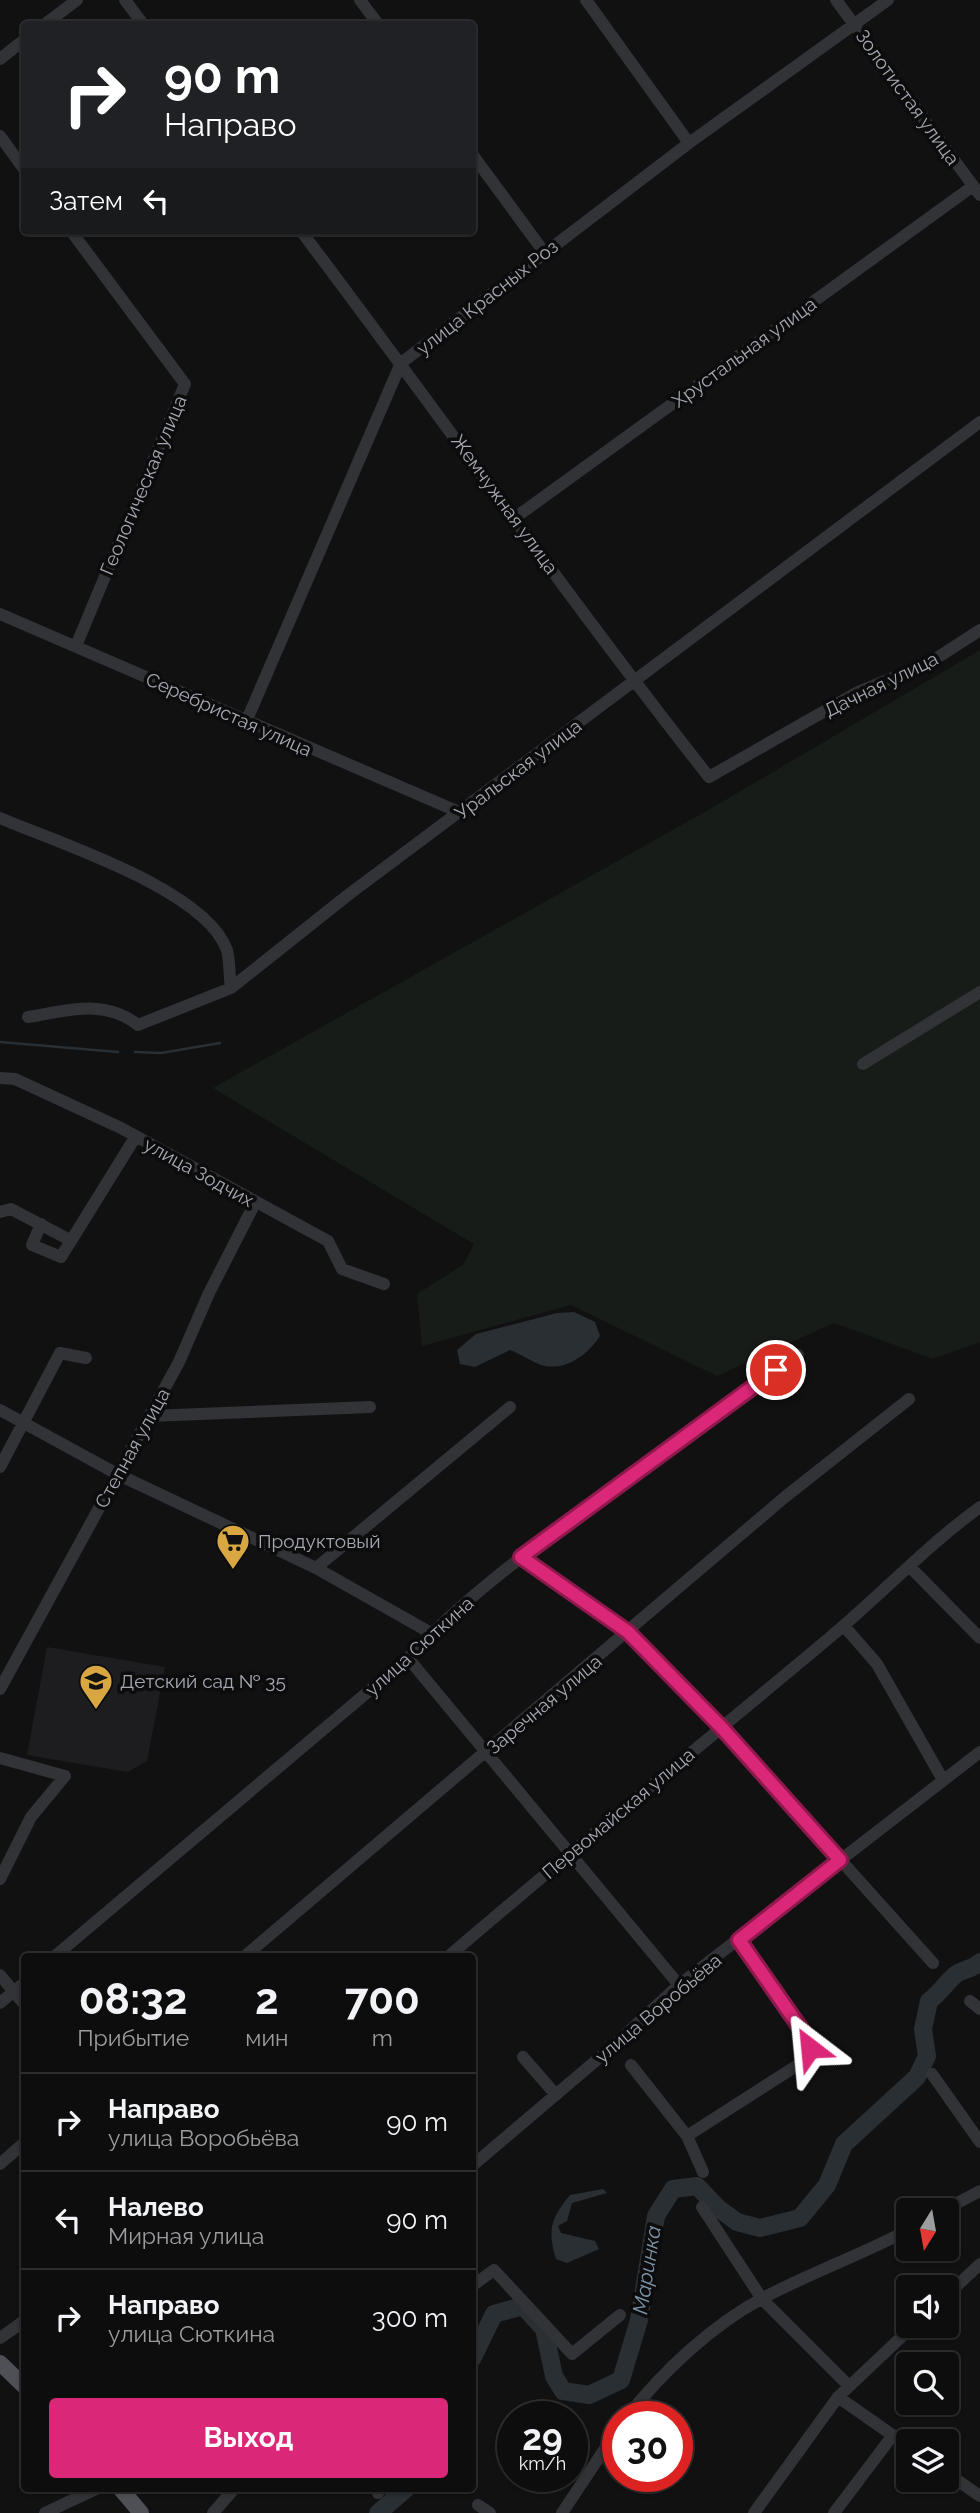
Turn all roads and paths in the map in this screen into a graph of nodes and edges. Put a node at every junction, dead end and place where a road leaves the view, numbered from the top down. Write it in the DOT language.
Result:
graph roads {
  1 [pos="77,0"];
  2 [pos="125,0"];
  3 [pos="360,0"];
  4 [pos="586,0"];
  5 [pos="836,0"];
  6 [pos="888,0"];
  7 [pos="49,21"];
  8 [pos="141,21"];
  9 [pos="376,21"];
  10 [pos="856,26"];
  11 [pos="21,42"];
  12 [pos="0,59"];
  13 [pos="0,136"];
  14 [pos="690,143"];
  15 [pos="476,159"];
  16 [pos="21,165"];
  17 [pos="977,190"];
  18 [pos="74,235"];
  19 [pos="304,235"];
  20 [pos="544,251"];
  21 [pos="401,363"];
  22 [pos="980,422"];
  23 [pos="516,517"];
  24 [pos="0,614"];
  25 [pos="980,631"];
  26 [pos="76,646"];
  27 [pos="634,682"];
  28 [pos="246,722"];
  29 [pos="709,777"];
  30 [pos="459,813"];
  31 [pos="0,818"];
  32 [pos="231,988"];
  33 [pos="980,992"];
  34 [pos="28,1017"];
  35 [pos="863,1064"];
  36 [pos="0,1078"];
  37 [pos="136,1136"];
  38 [pos="256,1203"];
  39 [pos="0,1212"];
  40 [pos="41,1224"];
  41 [pos="70,1240"];
  42 [pos="384,1284"];
  43 [pos="798,1354"];
  44 [pos="86,1358"];
  45 [pos="909,1399"];
  46 [pos="370,1407"];
  47 [pos="510,1407"];
  48 [pos="0,1410"];
  49 [pos="150,1416"];
  50 [pos="25,1422"];
  51 [pos="0,1467"];
  52 [pos="119,1475"];
  53 [pos="980,1507"];
  54 [pos="521,1557"];
  55 [pos="910,1567"];
  56 [pos="316,1568"];
  57 [pos="980,1617"];
  58 [pos="968,1624"];
  59 [pos="844,1626"];
  60 [pos="628,1632"];
  61 [pos="432,1633"];
  62 [pos="980,1638"];
  63 [pos="408,1658"];
  64 [pos="0,1689"];
  65 [pos="722,1728"];
  66 [pos="980,1752"];
  67 [pos="486,1753"];
  68 [pos="0,1758"];
  69 [pos="943,1780"];
  70 [pos="570,1851"];
  71 [pos="840,1860"];
  72 [pos="0,1879"];
  73 [pos="739,1940"];
  74 [pos="59,1953"];
  75 [pos="249,1953"];
  76 [pos="452,1953"];
  77 [pos="933,1963"];
  78 [pos="0,1975"];
  79 [pos="679,1985"];
  80 [pos="21,1986"];
  81 [pos="13,1993"];
  82 [pos="21,2001"];
  83 [pos="0,2003"];
  84 [pos="523,2057"];
  85 [pos="631,2065"];
  86 [pos="932,2074"];
  87 [pos="556,2095"];
  88 [pos="687,2136"];
  89 [pos="980,2142"];
  90 [pos="21,2146"];
  91 [pos="476,2163"];
  92 [pos="0,2164"];
  93 [pos="703,2172"];
  94 [pos="980,2191"];
  95 [pos="959,2202"];
  96 [pos="702,2207"];
  97 [pos="896,2236"];
  98 [pos="980,2264"];
  99 [pos="476,2283"];
  100 [pos="959,2284"];
  101 [pos="762,2298"];
  102 [pos="620,2315"];
  103 [pos="21,2323"];
  104 [pos="0,2338"];
  105 [pos="900,2338"];
  106 [pos="0,2363"];
  107 [pos="21,2383"];
  108 [pos="849,2385"];
  109 [pos="838,2397"];
  110 [pos="639,2401"];
  111 [pos="893,2435"];
  112 [pos="896,2437"];
  113 [pos="602,2453"];
  114 [pos="959,2481"];
  115 [pos="89,2492"];
  116 [pos="123,2492"];
  117 [pos="231,2492"];
  118 [pos="980,2496"];
  119 [pos="478,2505"];
  120 [pos="45,2513"];
  121 [pos="141,2513"];
  122 [pos="213,2513"];
  123 [pos="490,2513"];
  124 [pos="562,2513"];
  125 [pos="754,2513"];
  126 [pos="834,2513"];
  1 -- 7 [label="street"];
  2 -- 8 [label="street"];
  3 -- 9 [label="street"];
  4 -- 14 [label="street"];
  5 -- 10 [label="street, Золотистая улица"];
  6 -- 10 [label="street, улица Красных Роз"];
  10 -- 14 [label="street, улица Красных Роз"];
  10 -- 17 [label="street, Золотистая улица"];
  11 -- 12 [label="street"];
  13 -- 16 [label="street"];
  14 -- 20 [label="street, улица Красных Роз"];
  15 -- 20 [label="street"];
  17 -- 23 [label="street, Хрустальная улица"];
  18 -- 26 [label="street, Геологическая улица"];
  19 -- 21 [label="street, Жемчужная улица"];
  20 -- 21 [label="street, улица Красных Роз"];
  21 -- 23 [label="street, Жемчужная улица"];
  21 -- 28 [label="street, улица Красных Роз"];
  22 -- 27 [label="street, Уральская улица"];
  23 -- 27 [label="street, Жемчужная улица"];
  24 -- 26 [label="street, Серебристая улица"];
  25 -- 29 [label="street, Дачная улица"];
  26 -- 28 [label="street, Серебристая улица"];
  27 -- 29 [label="street, Жемчужная улица"];
  27 -- 30 [label="street, Уральская улица"];
  28 -- 30 [label="street, Серебристая улица"];
  30 -- 32 [label="street, Уральская улица"];
  31 -- 32 [label="street"];
  32 -- 34 [label="street, Уральская улица"];
  33 -- 35 [label="street"];
  36 -- 37 [label="street, улица Зодчих"];
  37 -- 38 [label="street, улица Зодчих"];
  37 -- 41 [label="street"];
  38 -- 42 [label="street, улица Зодчих"];
  38 -- 49 [label="street, Степная улица"];
  39 -- 40 [label="street"];
  40 -- 41 [label="street"];
  40 -- 41 [label="street"];
  43 -- 54 [label="street, улица Сюткина"];
  44 -- 50 [label="street"];
  45 -- 60 [label="street, Заречная улица"];
  46 -- 49 [label="street"];
  47 -- 56 [label="street"];
  48 -- 50 [label="street"];
  49 -- 52 [label="street, Степная улица"];
  50 -- 51 [label="street"];
  50 -- 52 [label="street"];
  52 -- 56 [label="street"];
  52 -- 64 [label="street, Степная улица"];
  53 -- 55 [label="street, Первомайская улица"];
  54 -- 60 [label="street"];
  54 -- 61 [label="street, улица Сюткина"];
  55 -- 58 [label="street"];
  55 -- 59 [label="street, Первомайская улица"];
  56 -- 61 [label="street"];
  57 -- 58 [label="street"];
  58 -- 62 [label="street"];
  59 -- 65 [label="street, Первомайская улица"];
  59 -- 69 [label="street"];
  60 -- 65 [label="street"];
  60 -- 67 [label="street, Заречная улица"];
  61 -- 63 [label="street, улица Сюткина"];
  63 -- 67 [label="street"];
  63 -- 74 [label="street, улица Сюткина"];
  65 -- 70 [label="street, Первомайская улица"];
  65 -- 71 [label="street"];
  66 -- 69 [label="street, улица Воробьёва"];
  67 -- 70 [label="street"];
  67 -- 75 [label="street, Заречная улица"];
  68 -- 72 [label="street"];
  69 -- 71 [label="street, улица Воробьёва"];
  70 -- 76 [label="street, Первомайская улица"];
  70 -- 79 [label="street"];
  71 -- 73 [label="street, улица Воробьёва"];
  71 -- 77 [label="street"];
  73 -- 79 [label="street, улица Воробьёва"];
  73 -- 88 [label="street"];
  78 -- 81 [label="street"];
  79 -- 87 [label="street, улица Воробьёва"];
  80 -- 81 [label="street"];
  81 -- 82 [label="street"];
  81 -- 83 [label="street"];
  84 -- 87 [label="street"];
  85 -- 88 [label="street"];
  86 -- 89 [label="street"];
  87 -- 91 [label="street, улица Воробьёва"];
  88 -- 93 [label="street"];
  90 -- 92 [label="street"];
  94 -- 95 [label="street"];
  96 -- 101 [label="street"];
  97 -- 101 [label="street"];
  98 -- 100 [label="street"];
  99 -- 102 [label="street"];
  101 -- 108 [label="street"];
  101 -- 110 [label="street"];
  103 -- 104 [label="street"];
  105 -- 108 [label="street"];
  106 -- 107 [label="main road"];
  108 -- 109 [label="street"];
  109 -- 111 [label="street"];
  109 -- 125 [label="street"];
  111 -- 112 [label="street"];
  111 -- 126 [label="street"];
  113 -- 124 [label="street"];
  114 -- 118 [label="street"];
  115 -- 120 [label="street"];
  116 -- 121 [label="main road"];
  117 -- 122 [label="street"];
  119 -- 123 [label="street"];
}
